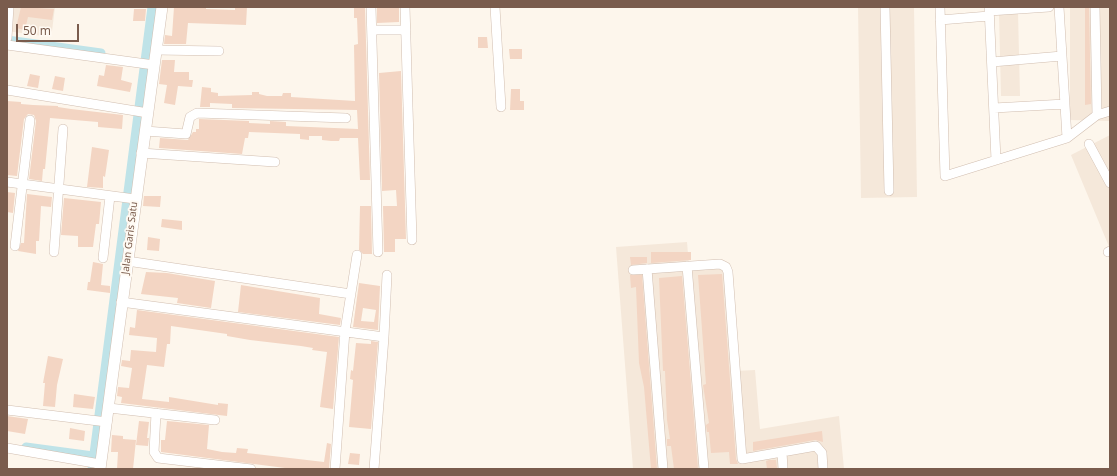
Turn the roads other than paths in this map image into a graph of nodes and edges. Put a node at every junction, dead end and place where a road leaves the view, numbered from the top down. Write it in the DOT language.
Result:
graph roads {
  1 [pos="9,7"];
  2 [pos="162,7"];
  3 [pos="371,7"];
  4 [pos="405,7"];
  5 [pos="495,7"];
  6 [pos="885,7"];
  7 [pos="940,7"];
  8 [pos="1049,7"];
  9 [pos="1059,7"];
  10 [pos="1095,7"];
  11 [pos="989,11"];
  12 [pos="940,20"];
  13 [pos="372,30"];
  14 [pos="406,30"];
  15 [pos="7,31"];
  16 [pos="7,38"];
  17 [pos="7,45"];
  18 [pos="156,50"];
  19 [pos="220,51"];
  20 [pos="1062,56"];
  21 [pos="992,62"];
  22 [pos="152,65"];
  23 [pos="7,90"];
  24 [pos="1065,104"];
  25 [pos="501,107"];
  26 [pos="994,108"];
  27 [pos="1110,111"];
  28 [pos="145,112"];
  29 [pos="1097,115"];
  30 [pos="346,118"];
  31 [pos="30,120"];
  32 [pos="63,130"];
  33 [pos="145,131"];
  34 [pos="1067,138"];
  35 [pos="1089,144"];
  36 [pos="141,153"];
  37 [pos="996,160"];
  38 [pos="275,162"];
  39 [pos="7,182"];
  40 [pos="1110,183"];
  41 [pos="23,184"];
  42 [pos="59,189"];
  43 [pos="889,191"];
  44 [pos="114,196"];
  45 [pos="133,198"];
  46 [pos="412,240"];
  47 [pos="15,246"];
  48 [pos="54,252"];
  49 [pos="378,252"];
  50 [pos="357,255"];
  51 [pos="103,258"];
  52 [pos="127,261"];
  53 [pos="687,266"];
  54 [pos="647,268"];
  55 [pos="634,270"];
  56 [pos="387,275"];
  57 [pos="351,294"];
  58 [pos="121,302"];
  59 [pos="345,332"];
  60 [pos="384,338"];
  61 [pos="109,408"];
  62 [pos="7,410"];
  63 [pos="156,413"];
  64 [pos="215,420"];
  65 [pos="104,422"];
  66 [pos="7,448"];
  67 [pos="782,452"];
  68 [pos="742,459"];
  69 [pos="98,465"];
  70 [pos="251,469"];
  71 [pos="335,469"];
  72 [pos="374,469"];
  73 [pos="663,469"];
  74 [pos="704,469"];
  75 [pos="743,469"];
  76 [pos="783,469"];
  77 [pos="823,469"];
  1 -- 15 [label="street"];
  2 -- 18 [label="street, Jalan Garis Satu"];
  3 -- 13 [label="street"];
  4 -- 14 [label="street"];
  5 -- 25 [label="street"];
  6 -- 43 [label="street"];
  7 -- 12 [label="street"];
  8 -- 11 [label="street"];
  9 -- 20 [label="street"];
  10 -- 29 [label="street"];
  11 -- 12 [label="street"];
  11 -- 21 [label="street"];
  12 -- 37 [label="street"];
  13 -- 14 [label="street"];
  13 -- 49 [label="street"];
  14 -- 46 [label="street"];
  15 -- 16 [label="street"];
  17 -- 22 [label="street"];
  18 -- 19 [label="street"];
  18 -- 22 [label="street, Jalan Garis Satu"];
  20 -- 21 [label="street"];
  20 -- 24 [label="street"];
  21 -- 26 [label="street"];
  22 -- 28 [label="street, Jalan Garis Satu"];
  23 -- 28 [label="street"];
  24 -- 26 [label="street"];
  24 -- 34 [label="street"];
  26 -- 37 [label="street"];
  27 -- 29 [label="street"];
  28 -- 33 [label="street, Jalan Garis Satu"];
  29 -- 34 [label="street"];
  30 -- 33 [label="street"];
  31 -- 41 [label="street"];
  32 -- 42 [label="street"];
  33 -- 36 [label="street, Jalan Garis Satu"];
  34 -- 37 [label="street"];
  35 -- 40 [label="street"];
  36 -- 38 [label="street"];
  36 -- 45 [label="street, Jalan Garis Satu"];
  39 -- 41 [label="street"];
  41 -- 42 [label="street"];
  41 -- 47 [label="street"];
  42 -- 44 [label="street"];
  42 -- 48 [label="street"];
  44 -- 45 [label="street"];
  44 -- 51 [label="street"];
  45 -- 52 [label="street, Jalan Garis Satu"];
  50 -- 57 [label="street"];
  52 -- 57 [label="street"];
  52 -- 58 [label="street, Jalan Garis Satu"];
  53 -- 54 [label="street"];
  53 -- 68 [label="street"];
  53 -- 74 [label="street"];
  54 -- 55 [label="street"];
  54 -- 73 [label="street"];
  56 -- 60 [label="street"];
  57 -- 59 [label="street"];
  58 -- 59 [label="street"];
  58 -- 61 [label="street, Jalan Garis Satu"];
  59 -- 60 [label="street"];
  59 -- 71 [label="street"];
  60 -- 72 [label="street"];
  61 -- 63 [label="street"];
  61 -- 65 [label="street, Jalan Garis Satu"];
  62 -- 65 [label="street"];
  63 -- 64 [label="street"];
  63 -- 70 [label="street"];
  65 -- 69 [label="street, Jalan Garis Satu"];
  66 -- 69 [label="street"];
  67 -- 68 [label="street"];
  67 -- 76 [label="street"];
  67 -- 77 [label="street"];
  68 -- 75 [label="street"];
}
